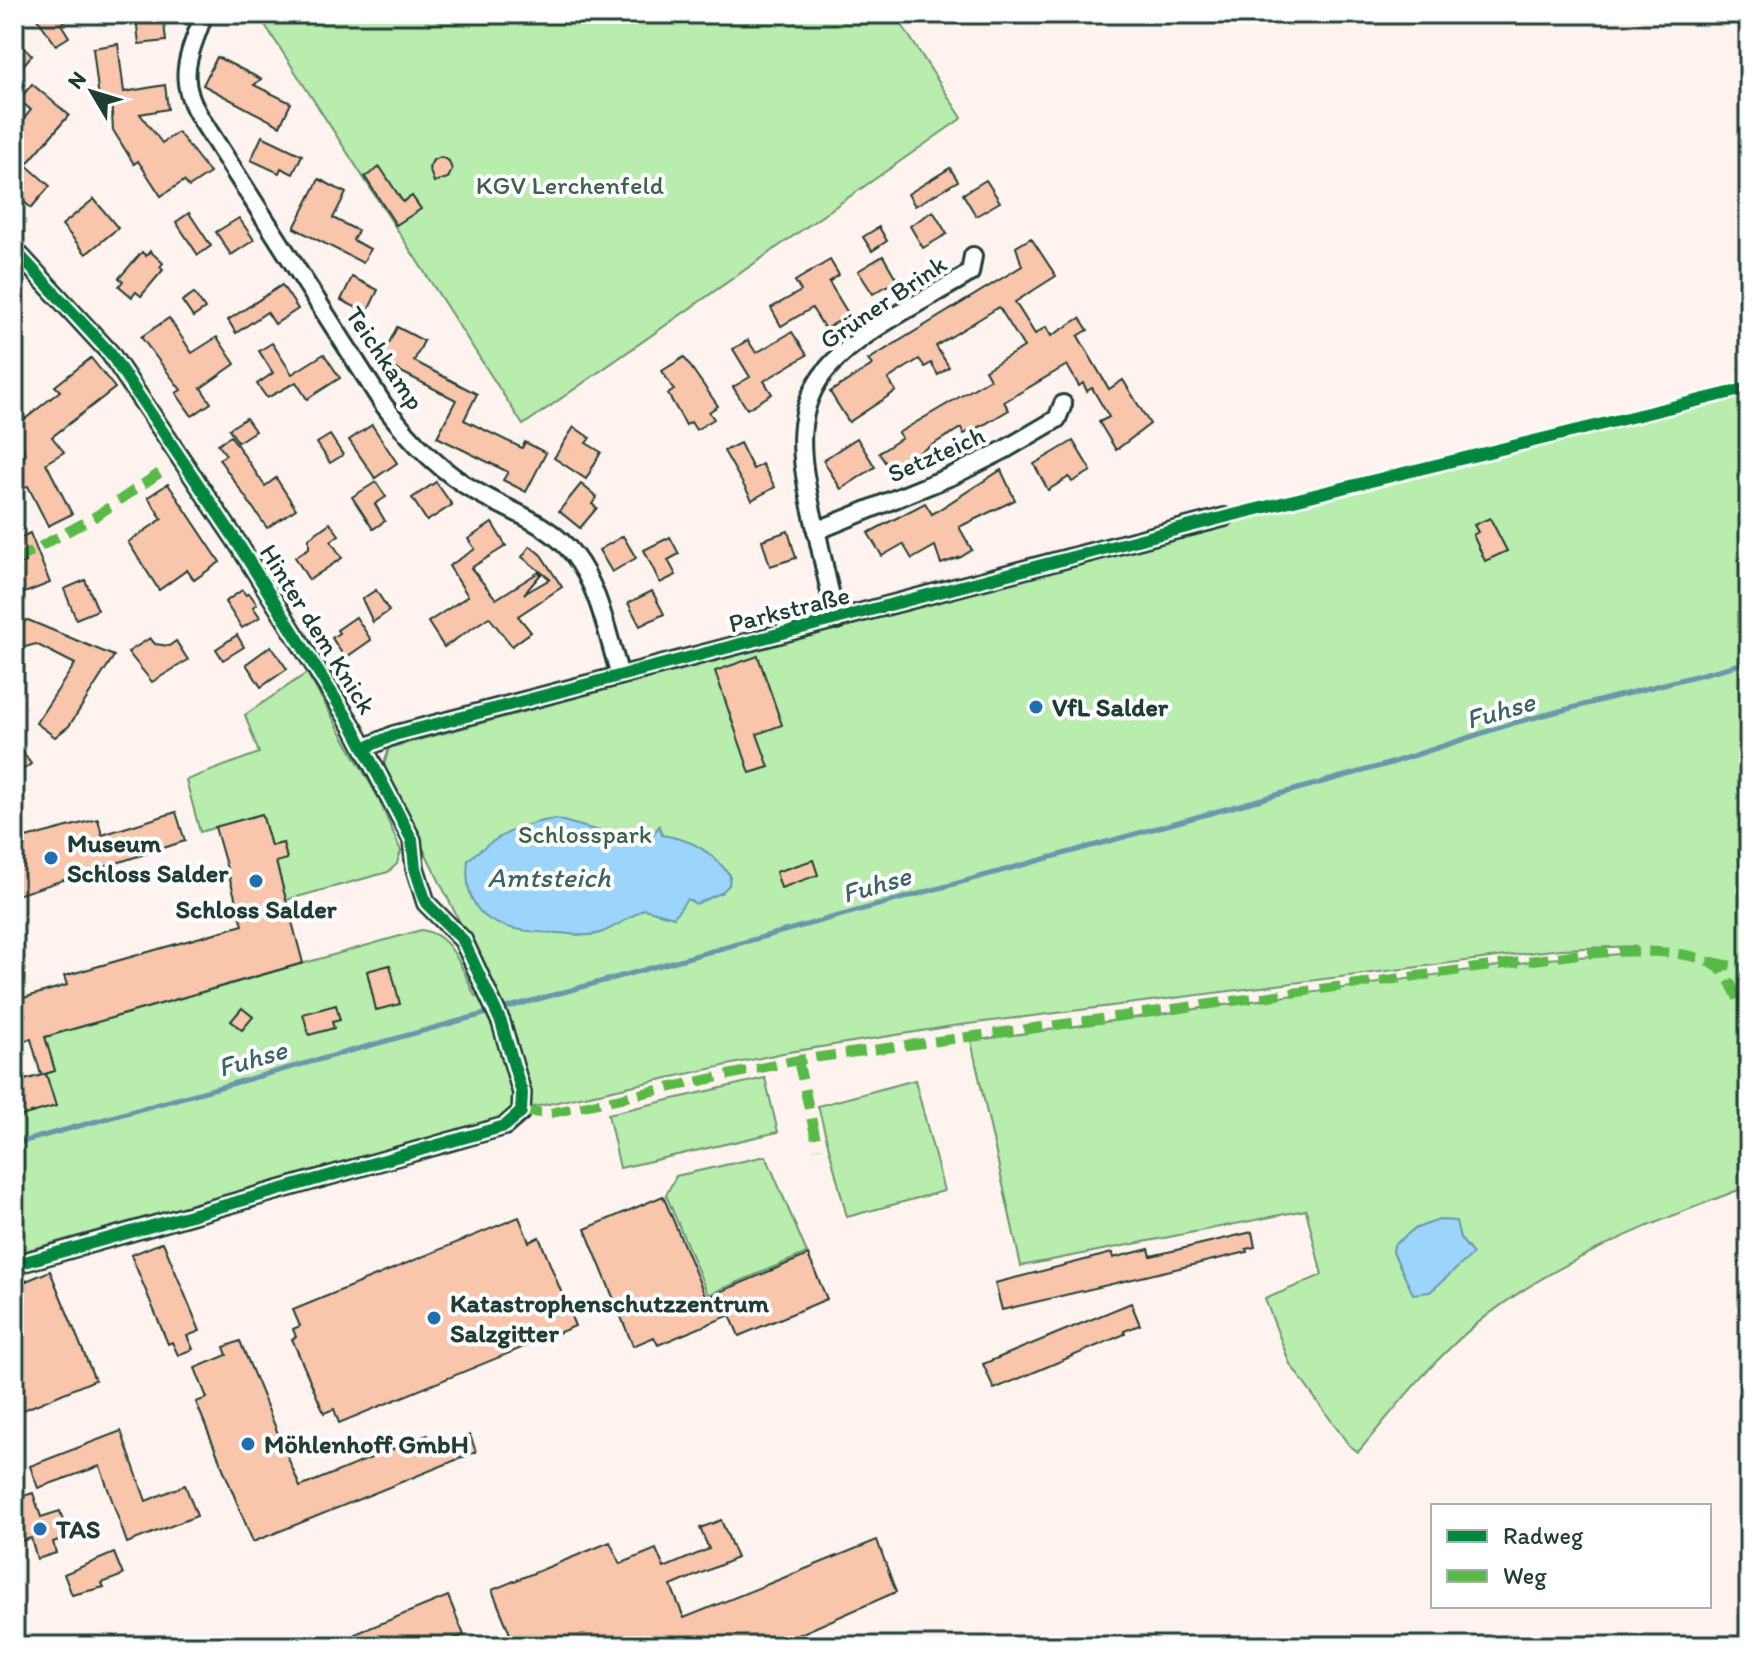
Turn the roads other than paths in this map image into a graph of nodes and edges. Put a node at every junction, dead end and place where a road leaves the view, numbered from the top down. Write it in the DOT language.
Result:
graph roads {
  1 [pos="204,14"];
  2 [pos="14,249"];
  3 [pos="973,256"];
  4 [pos="1063,404"];
  5 [pos="1225,517"];
  6 [pos="816,531"];
  7 [pos="837,620"];
  8 [pos="620,675"];
  9 [pos="365,748"];
  10 [pos="14,1265"];
  1 -- 8 [label="street, Teichkamp"];
  2 -- 9 [label="street, Hinter dem Knick"];
  3 -- 6 [label="street, Grüner Brink"];
  4 -- 6 [label="street, Setzteich"];
  5 -- 7 [label="street, Parkstraße"];
  6 -- 7 [label="street, Grüner Brink"];
  7 -- 8 [label="street, Parkstraße"];
  8 -- 9 [label="street, Parkstraße"];
  9 -- 10 [label="street, Hinter dem Knick"];
}
